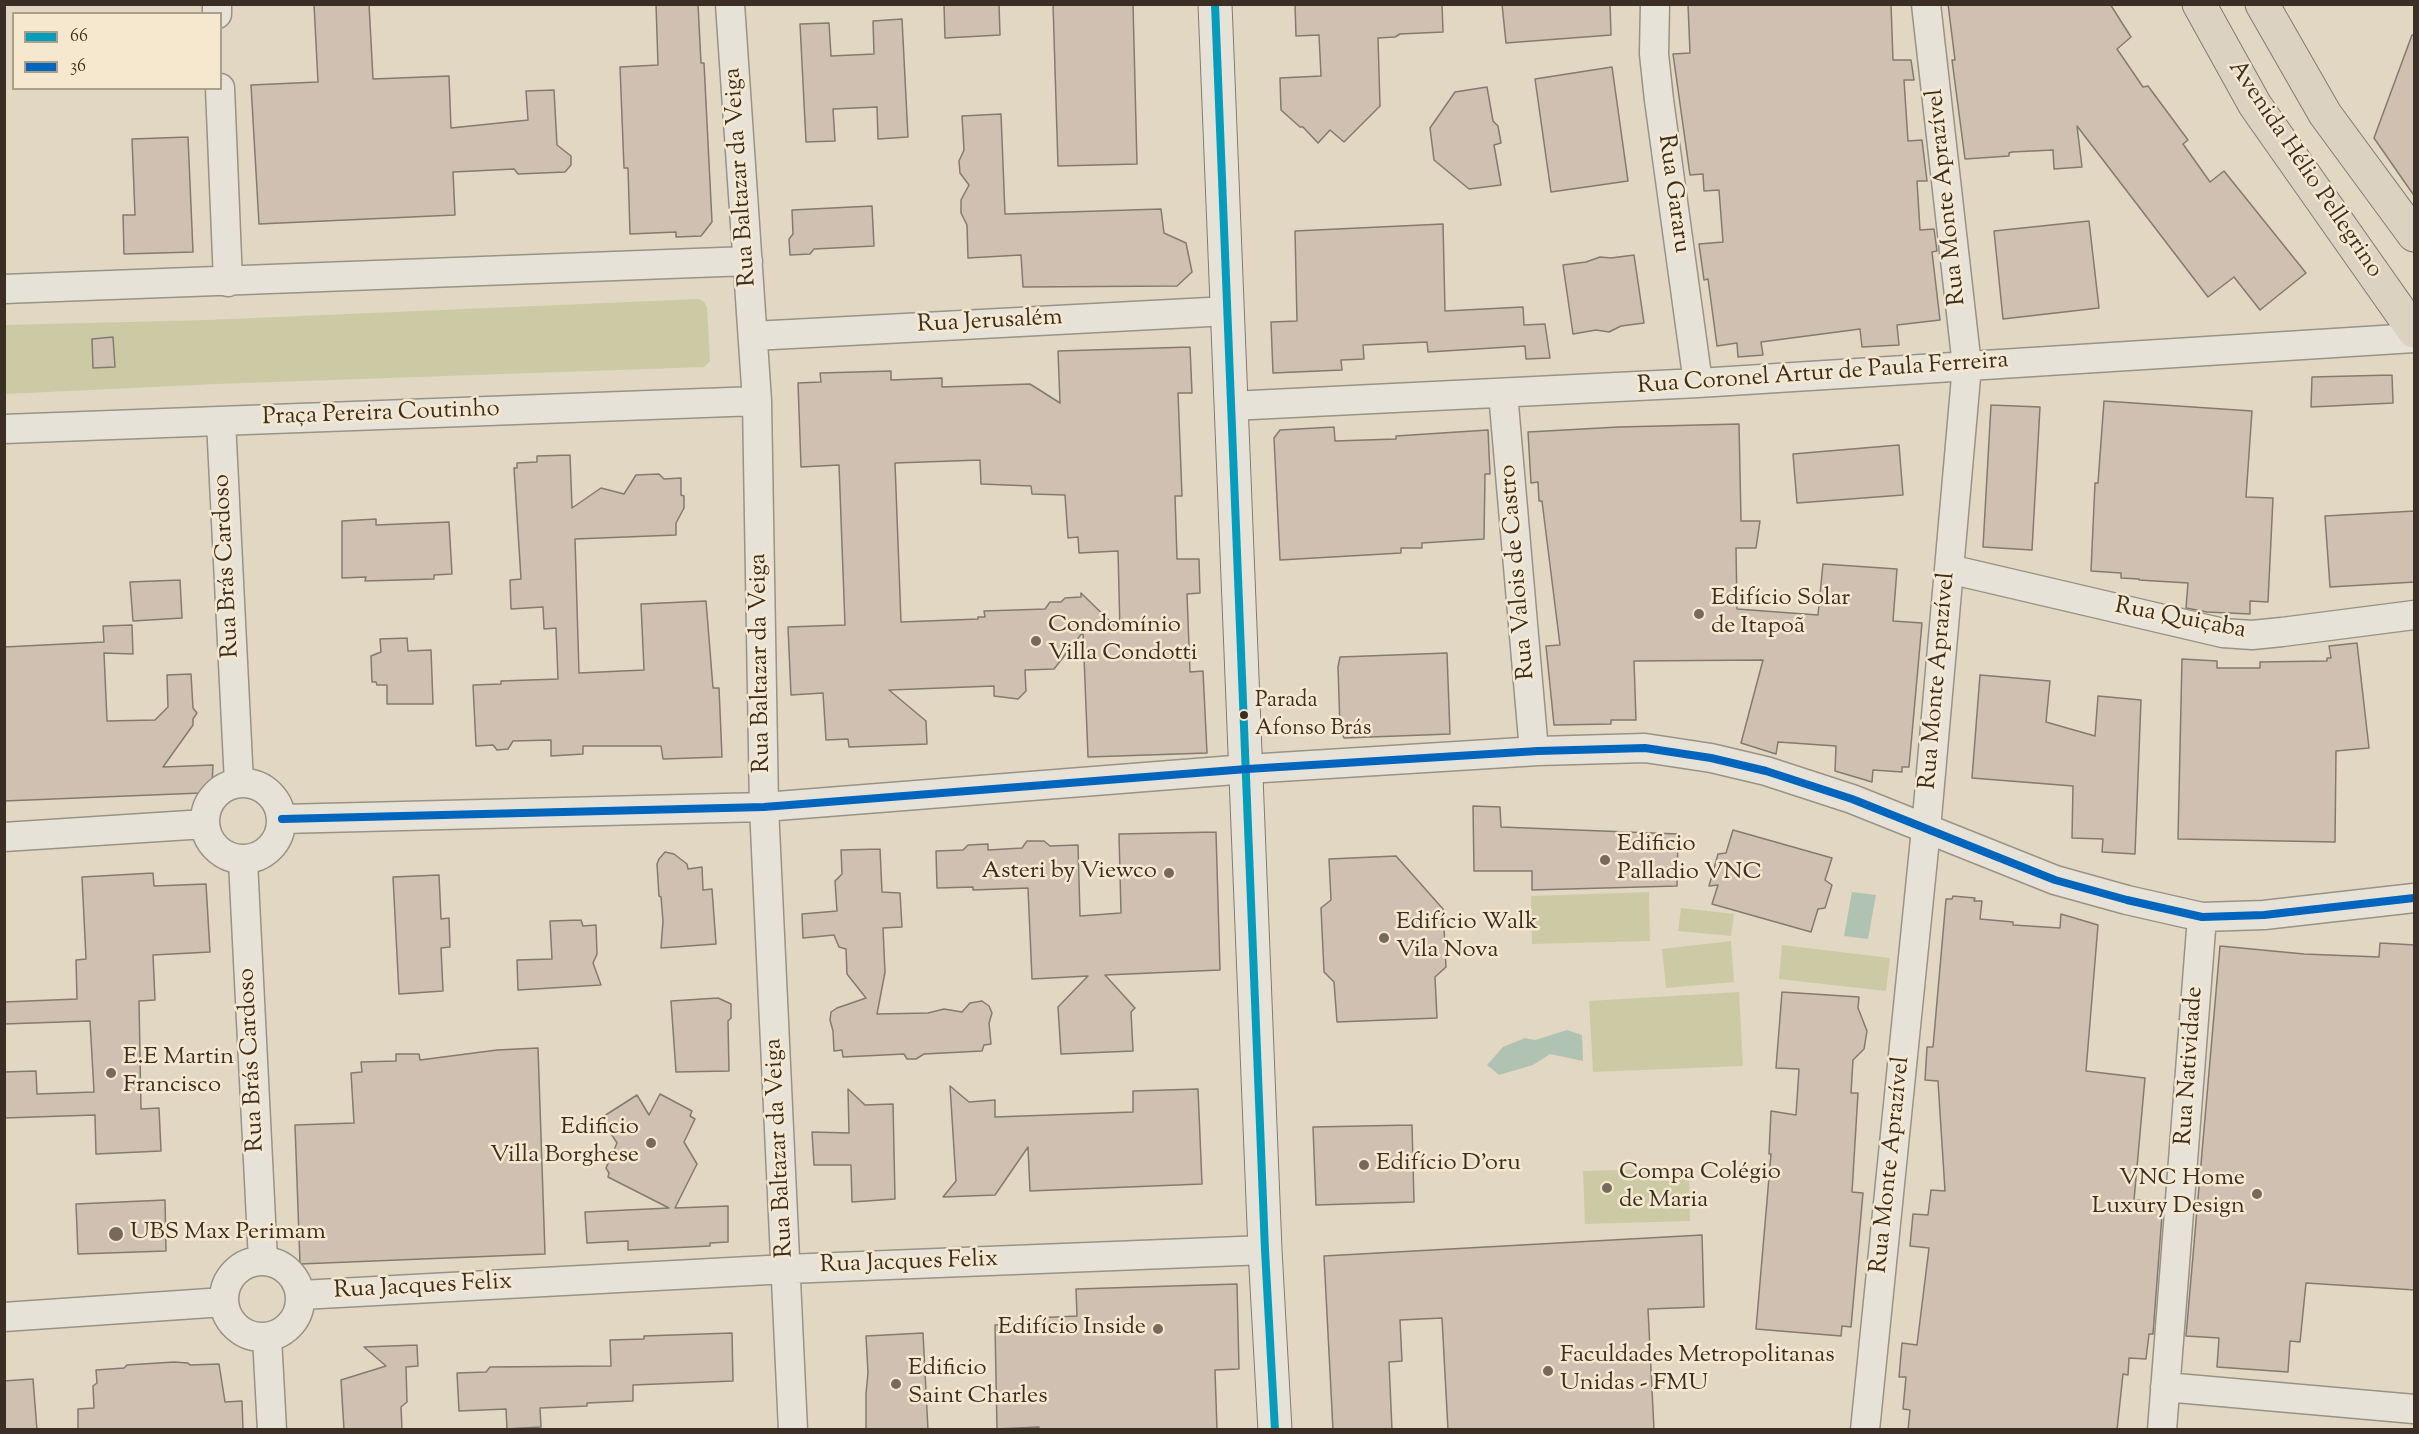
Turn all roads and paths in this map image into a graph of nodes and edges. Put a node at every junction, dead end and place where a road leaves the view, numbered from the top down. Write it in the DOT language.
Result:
graph roads {
  1 [pos="730,4"];
  2 [pos="1215,4"];
  3 [pos="1655,4"];
  4 [pos="1926,4"];
  5 [pos="2199,4"];
  6 [pos="2262,4"];
  7 [pos="220,90"];
  8 [pos="2415,235"];
  9 [pos="748,261"];
  10 [pos="228,282"];
  11 [pos="4,289"];
  12 [pos="1228,311"];
  13 [pos="2415,331"];
  14 [pos="753,336"];
  15 [pos="2415,338"];
  16 [pos="1967,366"];
  17 [pos="1698,383"];
  18 [pos="1503,393"];
  19 [pos="757,400"];
  20 [pos="1231,406"];
  21 [pos="220,421"];
  22 [pos="4,429"];
  23 [pos="1948,569"];
  24 [pos="2415,615"];
  25 [pos="1534,751"];
  26 [pos="1247,769"];
  27 [pos="239,783"];
  28 [pos="764,807"];
  29 [pos="282,819"];
  30 [pos="205,824"];
  31 [pos="1926,829"];
  32 [pos="4,837"];
  33 [pos="243,861"];
  34 [pos="2415,898"];
  35 [pos="2202,917"];
  36 [pos="1264,1250"];
  37 [pos="263,1260"];
  38 [pos="787,1269"];
  39 [pos="301,1295"];
  40 [pos="224,1302"];
  41 [pos="4,1317"];
  42 [pos="267,1337"];
  43 [pos="2165,1387"];
  44 [pos="2415,1409"];
  45 [pos="272,1430"];
  46 [pos="793,1430"];
  47 [pos="1275,1430"];
  48 [pos="1865,1430"];
  49 [pos="2162,1430"];
  1 -- 9 [label="street, Rua Baltazar da Veiga"];
  2 -- 12 [label="street"];
  3 -- 17 [label="street, Rua Gararu"];
  4 -- 16 [label="street, Rua Monte Aprazível"];
  5 -- 13 [label="main road, Avenida Hélio Pellegrino"];
  6 -- 8 [label="main road, Avenida Hélio Pellegrino"];
  7 -- 10 [label="street"];
  9 -- 10 [label="street"];
  9 -- 14 [label="street, Rua Baltazar da Veiga"];
  10 -- 11 [label="street"];
  12 -- 14 [label="street, Rua Jerusalém"];
  12 -- 20 [label="street"];
  14 -- 19 [label="street, Rua Baltazar da Veiga"];
  15 -- 16 [label="street, Rua Coronel Artur de Paula Ferreira"];
  16 -- 17 [label="street, Rua Coronel Artur de Paula Ferreira"];
  16 -- 23 [label="street, Rua Monte Aprazível"];
  17 -- 18 [label="street, Rua Coronel Artur de Paula Ferreira"];
  18 -- 20 [label="street, Rua Coronel Artur de Paula Ferreira"];
  18 -- 25 [label="street, Rua Valois de Castro"];
  19 -- 21 [label="street, Praça Pereira Coutinho"];
  19 -- 28 [label="street, Rua Baltazar da Veiga"];
  20 -- 26 [label="street"];
  21 -- 22 [label="street, Praça Pereira Coutinho"];
  21 -- 27 [label="street, Rua Brás Cardoso"];
  23 -- 24 [label="street, Rua Quiçaba"];
  23 -- 31 [label="street, Rua Monte Aprazível"];
  25 -- 26 [label="street"];
  25 -- 31 [label="street"];
  26 -- 28 [label="street"];
  26 -- 36 [label="street"];
  27 -- 29 [label="street"];
  27 -- 30 [label="street"];
  28 -- 29 [label="street"];
  28 -- 38 [label="street, Rua Baltazar da Veiga"];
  29 -- 33 [label="street"];
  30 -- 32 [label="street"];
  30 -- 33 [label="street"];
  31 -- 35 [label="street"];
  31 -- 48 [label="street, Rua Monte Aprazível"];
  33 -- 37 [label="street, Rua Brás Cardoso"];
  34 -- 35 [label="street"];
  35 -- 43 [label="street, Rua Natividade"];
  36 -- 38 [label="street, Rua Jacques Felix"];
  36 -- 47 [label="street"];
  37 -- 39 [label="street"];
  37 -- 40 [label="street"];
  38 -- 39 [label="street, Rua Jacques Felix"];
  38 -- 46 [label="street, Rua Baltazar da Veiga"];
  39 -- 42 [label="street"];
  40 -- 41 [label="street"];
  40 -- 42 [label="street"];
  42 -- 45 [label="street"];
  43 -- 44 [label="street"];
  43 -- 49 [label="street, Rua Natividade"];
}
